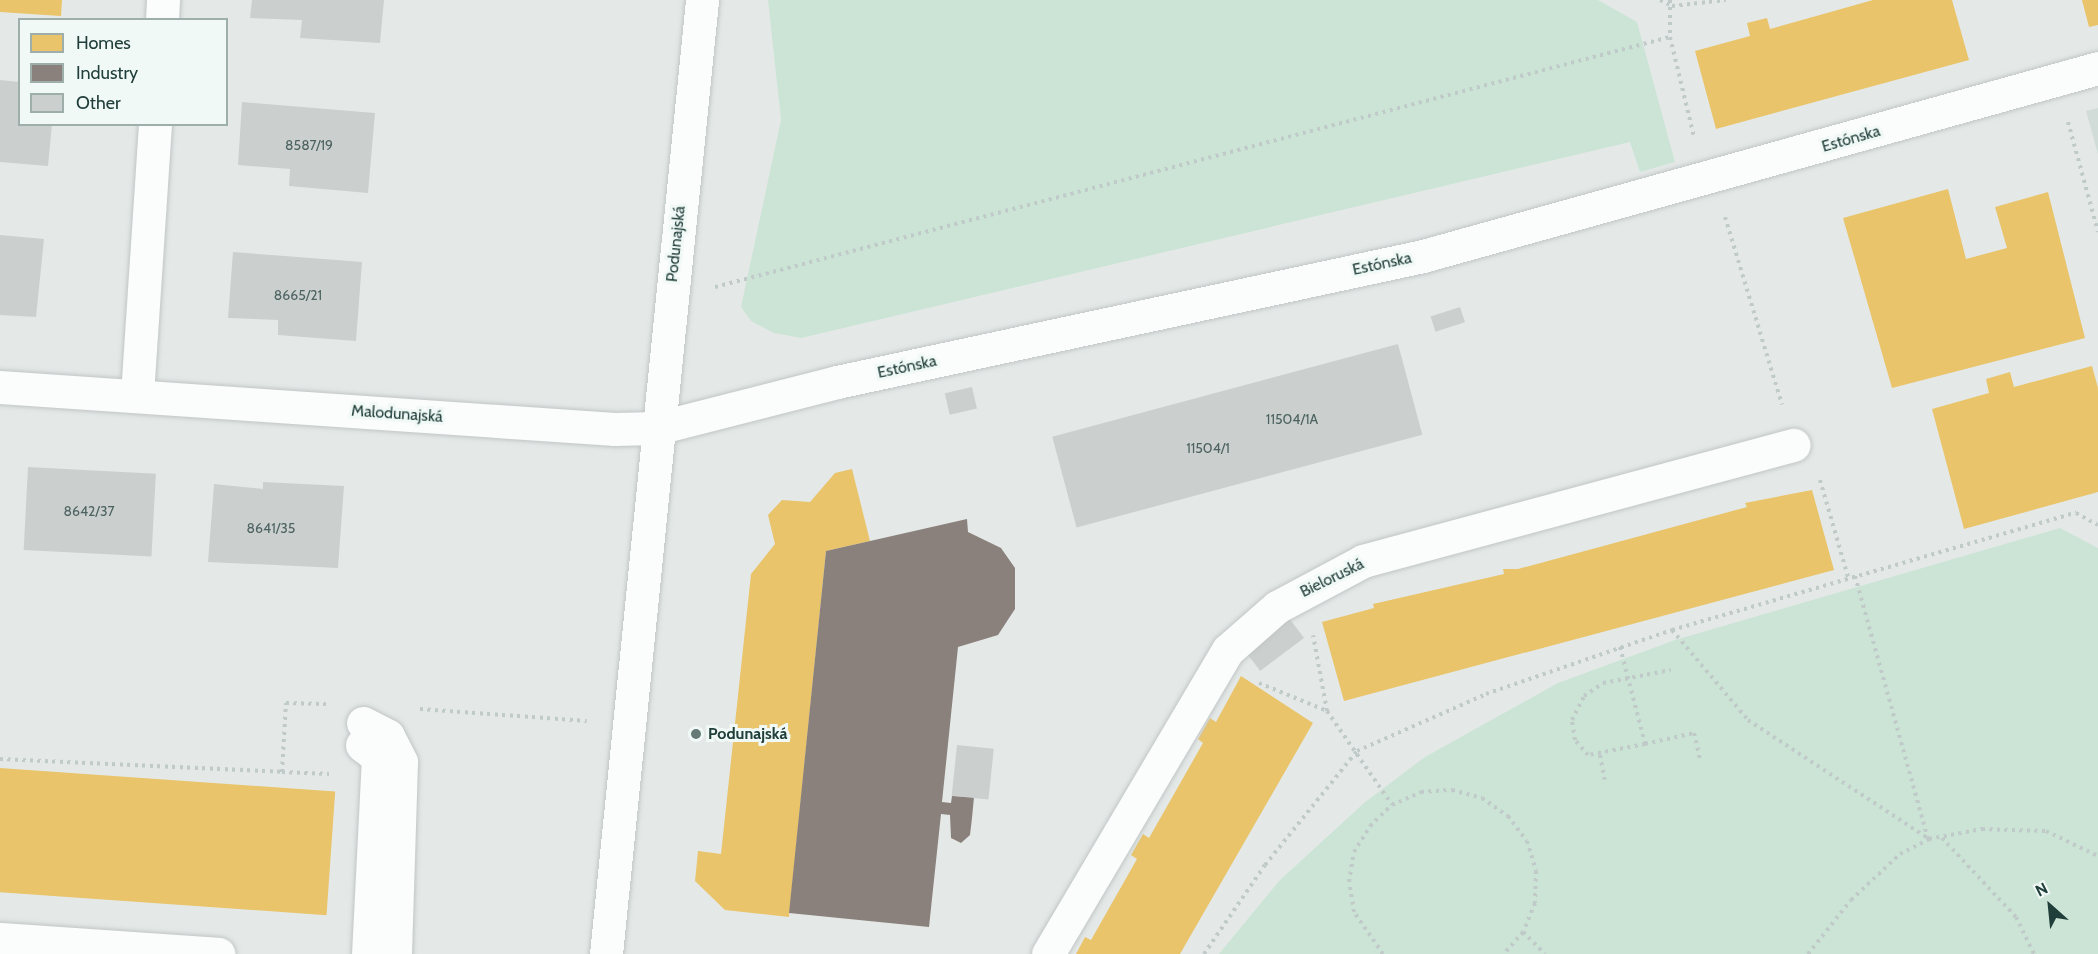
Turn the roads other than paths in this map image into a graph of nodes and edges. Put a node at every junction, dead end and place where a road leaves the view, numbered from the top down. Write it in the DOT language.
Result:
graph roads {
  1 [pos="163,0"];
  2 [pos="702,0"];
  3 [pos="162,18"];
  4 [pos="2098,68"];
  5 [pos="155,126"];
  6 [pos="0,387"];
  7 [pos="137,395"];
  8 [pos="657,428"];
  9 [pos="1794,446"];
  10 [pos="0,939"];
  11 [pos="218,954"];
  12 [pos="368,954"];
  13 [pos="395,954"];
  14 [pos="606,954"];
  15 [pos="1048,954"];
  1 -- 3 [label="street"];
  2 -- 8 [label="street, Podunajská"];
  4 -- 8 [label="street, Estónska"];
  5 -- 7 [label="street"];
  6 -- 7 [label="street, Malodunajská"];
  7 -- 8 [label="street, Malodunajská"];
  8 -- 14 [label="street, Podunajská"];
  9 -- 15 [label="street, Bieloruská"];
  10 -- 11 [label="street"];
  12 -- 13 [label="street"];
}
